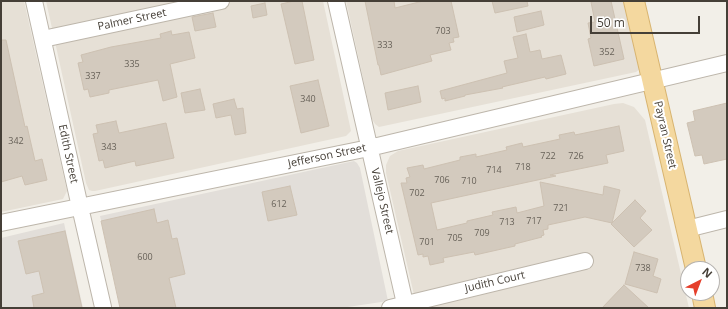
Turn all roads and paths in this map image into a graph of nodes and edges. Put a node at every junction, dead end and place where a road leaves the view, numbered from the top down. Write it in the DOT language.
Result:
graph roads {
  1 [pos="34,1"];
  2 [pos="221,1"];
  3 [pos="336,1"];
  4 [pos="634,1"];
  5 [pos="43,39"];
  6 [pos="727,64"];
  7 [pos="652,82"];
  8 [pos="369,148"];
  9 [pos="80,207"];
  10 [pos="727,219"];
  11 [pos="1,224"];
  12 [pos="687,229"];
  13 [pos="585,261"];
  14 [pos="694,261"];
  15 [pos="400,306"];
  16 [pos="103,307"];
  1 -- 5 [label="street, Edith Street"];
  2 -- 5 [label="street, Palmer Street"];
  3 -- 8 [label="street, Vallejo Street"];
  4 -- 7 [label="main road, Payran Street"];
  5 -- 9 [label="street, Edith Street"];
  6 -- 7 [label="street, Jefferson Street"];
  7 -- 8 [label="street, Jefferson Street"];
  7 -- 12 [label="main road, Payran Street"];
  8 -- 9 [label="street, Jefferson Street"];
  8 -- 15 [label="street, Vallejo Street"];
  9 -- 11 [label="street, Jefferson Street"];
  9 -- 16 [label="street, Edith Street"];
  10 -- 12 [label="street"];
  12 -- 14 [label="main road, Payran Street"];
  13 -- 15 [label="street, Judith Court"];
}
